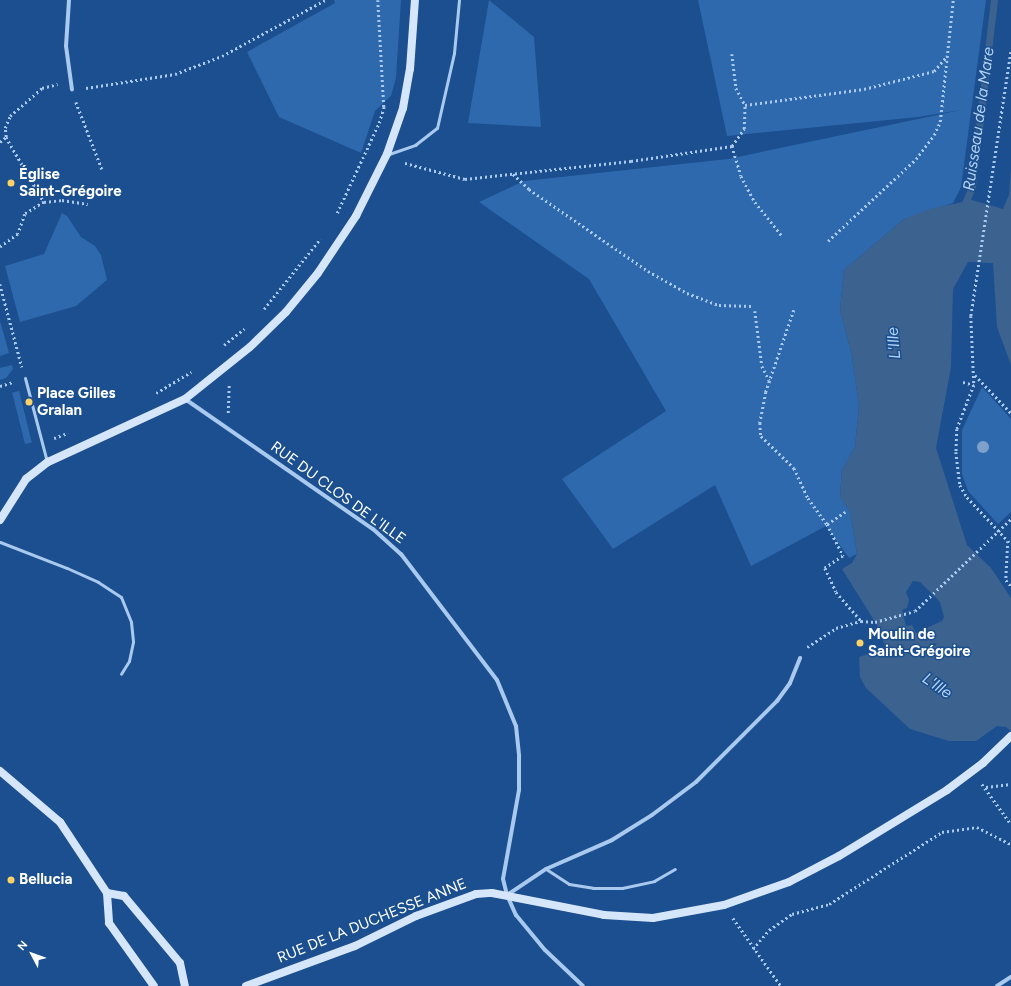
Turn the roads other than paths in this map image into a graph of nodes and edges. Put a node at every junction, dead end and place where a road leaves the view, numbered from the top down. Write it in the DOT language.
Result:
graph roads {
  1 [pos="69,0"];
  2 [pos="415,0"];
  3 [pos="459,0"];
  4 [pos="72,90"];
  5 [pos="388,154"];
  6 [pos="25,378"];
  7 [pos="185,399"];
  8 [pos="48,462"];
  9 [pos="0,520"];
  10 [pos="0,542"];
  11 [pos="800,658"];
  12 [pos="121,674"];
  13 [pos="1011,736"];
  14 [pos="0,771"];
  15 [pos="675,868"];
  16 [pos="546,869"];
  17 [pos="107,893"];
  18 [pos="507,895"];
  19 [pos="1011,976"];
  20 [pos="154,986"];
  21 [pos="185,986"];
  22 [pos="246,986"];
  23 [pos="583,986"];
  24 [pos="997,986"];
  1 -- 4 [label="street"];
  2 -- 5 [label="street"];
  3 -- 5 [label="lane"];
  5 -- 7 [label="street"];
  6 -- 8 [label="lane"];
  7 -- 8 [label="street"];
  7 -- 18 [label="street, RUE DU CLOS DE L'ILLE"];
  8 -- 9 [label="street"];
  10 -- 12 [label="lane"];
  11 -- 16 [label="street"];
  13 -- 18 [label="street, RUE DE LA DUCHESSE ANNE"];
  14 -- 17 [label="street"];
  15 -- 16 [label="lane"];
  16 -- 18 [label="street"];
  17 -- 20 [label="street"];
  17 -- 21 [label="street"];
  18 -- 22 [label="street, RUE DE LA DUCHESSE ANNE"];
  18 -- 23 [label="street, RUE DU CLOS DE L'ILLE"];
  19 -- 24 [label="street"];
}
